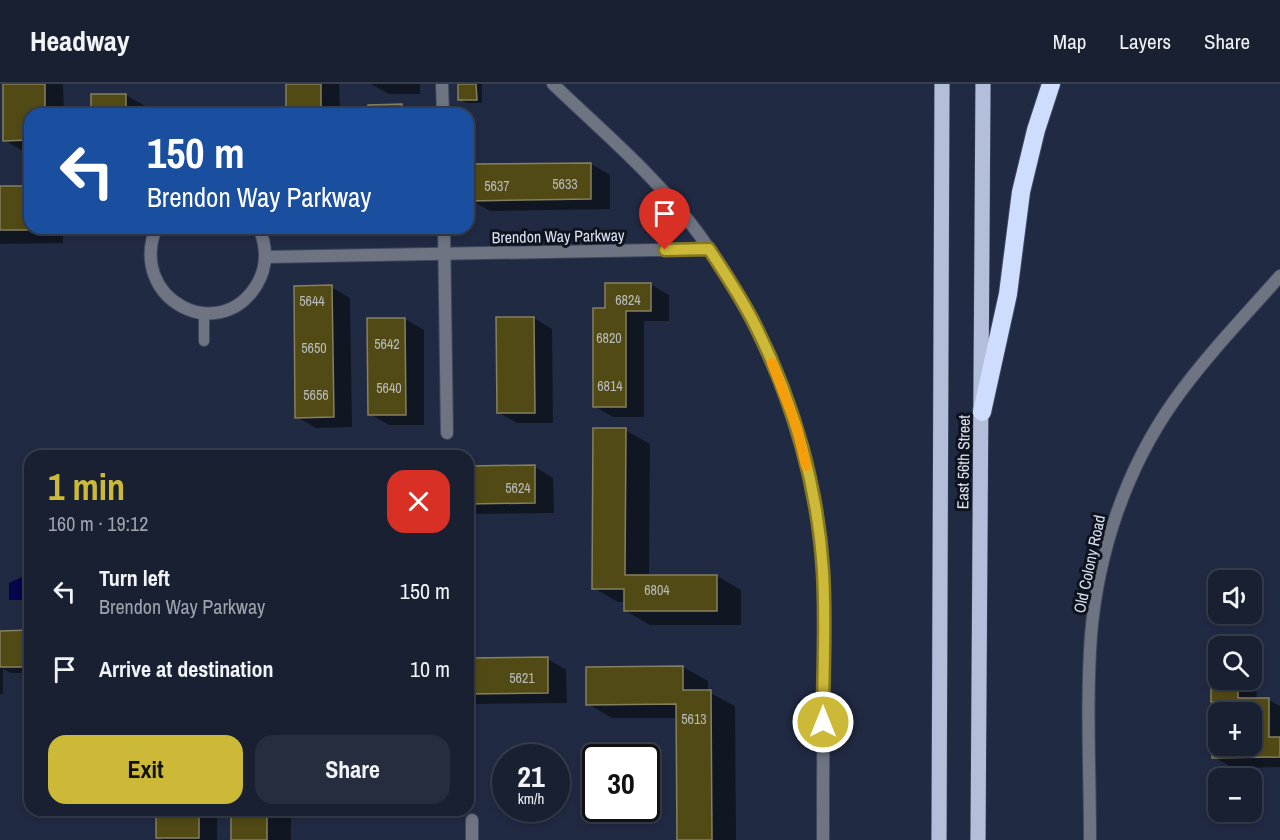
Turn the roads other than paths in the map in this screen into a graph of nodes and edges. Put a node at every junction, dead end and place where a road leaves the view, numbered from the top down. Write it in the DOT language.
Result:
graph roads {
  1 [pos="442,84"];
  2 [pos="553,84"];
  3 [pos="942,84"];
  4 [pos="983,84"];
  5 [pos="1051,84"];
  6 [pos="443,108"];
  7 [pos="154,234"];
  8 [pos="261,234"];
  9 [pos="444,234"];
  10 [pos="709,249"];
  11 [pos="444,254"];
  12 [pos="266,257"];
  13 [pos="1280,276"];
  14 [pos="204,313"];
  15 [pos="204,341"];
  16 [pos="982,412"];
  17 [pos="447,433"];
  18 [pos="472,820"];
  19 [pos="472,840"];
  20 [pos="823,840"];
  21 [pos="939,840"];
  22 [pos="978,840"];
  23 [pos="1090,840"];
  1 -- 6 [label="street"];
  2 -- 10 [label="street"];
  3 -- 21 [label="main road, East 56th Street"];
  4 -- 16 [label="main road, East 56th Street"];
  5 -- 16 [label="highway"];
  7 -- 14 [label="street"];
  8 -- 12 [label="street"];
  9 -- 11 [label="street"];
  10 -- 11 [label="street, Brendon Way Parkway"];
  10 -- 20 [label="street"];
  11 -- 12 [label="street, Brendon Way Parkway"];
  11 -- 17 [label="street"];
  12 -- 14 [label="street"];
  13 -- 23 [label="street, Old Colony Road"];
  14 -- 15 [label="lane"];
  16 -- 22 [label="main road, East 56th Street"];
  18 -- 19 [label="street"];
}
